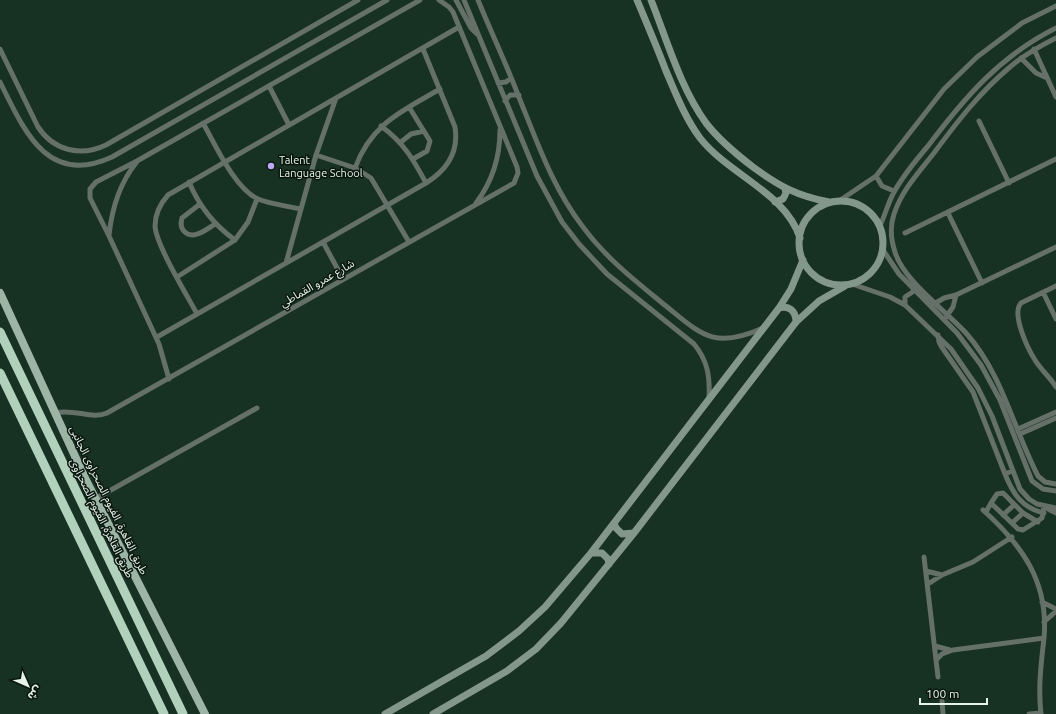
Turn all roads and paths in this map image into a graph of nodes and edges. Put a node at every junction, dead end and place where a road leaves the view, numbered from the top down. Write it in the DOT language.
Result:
graph roads {
  1 [pos="358,0"];
  2 [pos="387,0"];
  3 [pos="420,0"];
  4 [pos="439,0"];
  5 [pos="456,0"];
  6 [pos="464,0"];
  7 [pos="478,0"];
  8 [pos="638,0"];
  9 [pos="651,0"];
  10 [pos="1056,6"];
  11 [pos="459,27"];
  12 [pos="1056,28"];
  13 [pos="479,36"];
  14 [pos="1056,38"];
  15 [pos="423,48"];
  16 [pos="0,49"];
  17 [pos="1034,49"];
  18 [pos="1022,58"];
  19 [pos="511,78"];
  20 [pos="1048,79"];
  21 [pos="0,82"];
  22 [pos="498,83"];
  23 [pos="269,86"];
  24 [pos="440,89"];
  25 [pos="518,95"];
  26 [pos="1056,96"];
  27 [pos="336,98"];
  28 [pos="506,101"];
  29 [pos="409,107"];
  30 [pos="979,121"];
  31 [pos="203,123"];
  32 [pos="290,125"];
  33 [pos="381,126"];
  34 [pos="500,127"];
  35 [pos="424,131"];
  36 [pos="401,142"];
  37 [pos="316,155"];
  38 [pos="1056,159"];
  39 [pos="413,160"];
  40 [pos="137,161"];
  41 [pos="225,161"];
  42 [pos="355,168"];
  43 [pos="876,176"];
  44 [pos="189,182"];
  45 [pos="426,183"];
  46 [pos="1009,184"];
  47 [pos="785,189"];
  48 [pos="894,191"];
  49 [pos="257,199"];
  50 [pos="839,201"];
  51 [pos="776,202"];
  52 [pos="829,202"];
  53 [pos="200,204"];
  54 [pos="388,205"];
  55 [pos="475,205"];
  56 [pos="300,209"];
  57 [pos="948,214"];
  58 [pos="215,224"];
  59 [pos="880,226"];
  60 [pos="905,233"];
  61 [pos="109,236"];
  62 [pos="800,238"];
  63 [pos="236,240"];
  64 [pos="323,242"];
  65 [pos="409,242"];
  66 [pos="1056,247"];
  67 [pos="883,250"];
  68 [pos="803,260"];
  69 [pos="286,263"];
  70 [pos="177,277"];
  71 [pos="343,279"];
  72 [pos="982,283"];
  73 [pos="848,285"];
  74 [pos="1056,286"];
  75 [pos="914,291"];
  76 [pos="1043,292"];
  77 [pos="0,293"];
  78 [pos="956,295"];
  79 [pos="936,302"];
  80 [pos="905,305"];
  81 [pos="931,307"];
  82 [pos="779,308"];
  83 [pos="197,314"];
  84 [pos="948,315"];
  85 [pos="1056,319"];
  86 [pos="944,320"];
  87 [pos="796,322"];
  88 [pos="764,328"];
  89 [pos="694,329"];
  90 [pos="0,332"];
  91 [pos="938,335"];
  92 [pos="157,337"];
  93 [pos="687,338"];
  94 [pos="0,373"];
  95 [pos="169,379"];
  96 [pos="1056,387"];
  97 [pos="709,398"];
  98 [pos="257,408"];
  99 [pos="1056,412"];
  100 [pos="55,413"];
  101 [pos="1056,418"];
  102 [pos="1019,431"];
  103 [pos="1012,471"];
  104 [pos="1005,474"];
  105 [pos="1056,484"];
  106 [pos="1056,491"];
  107 [pos="95,499"];
  108 [pos="991,503"];
  109 [pos="1014,505"];
  110 [pos="1045,506"];
  111 [pos="1056,508"];
  112 [pos="1023,513"];
  113 [pos="1044,513"];
  114 [pos="1056,513"];
  115 [pos="1003,515"];
  116 [pos="1038,522"];
  117 [pos="614,523"];
  118 [pos="1012,523"];
  119 [pos="634,533"];
  120 [pos="1012,537"];
  121 [pos="591,553"];
  122 [pos="924,557"];
  123 [pos="609,564"];
  124 [pos="926,571"];
  125 [pos="942,574"];
  126 [pos="928,584"];
  127 [pos="1042,602"];
  128 [pos="1056,610"];
  129 [pos="1044,622"];
  130 [pos="1044,638"];
  131 [pos="936,646"];
  132 [pos="953,650"];
  133 [pos="937,659"];
  134 [pos="938,677"];
  135 [pos="942,701"];
  136 [pos="1041,713"];
  137 [pos="164,714"];
  138 [pos="183,714"];
  139 [pos="205,714"];
  140 [pos="385,714"];
  141 [pos="433,714"];
  142 [pos="943,714"];
  143 [pos="1029,714"];
  1 -- 16 [label="street"];
  2 -- 21 [label="street"];
  3 -- 23 [label="street"];
  4 -- 11 [label="street, شارع عمرو القماطي"];
  5 -- 13 [label="street"];
  6 -- 13 [label="street"];
  7 -- 19 [label="street"];
  8 -- 51 [label="street"];
  9 -- 47 [label="street"];
  10 -- 43 [label="street"];
  11 -- 15 [label="street"];
  11 -- 34 [label="street, شارع عمرو القماطي"];
  12 -- 48 [label="street"];
  13 -- 22 [label="street"];
  14 -- 17 [label="street"];
  15 -- 24 [label="street"];
  15 -- 27 [label="street"];
  17 -- 18 [label="street"];
  17 -- 20 [label="street"];
  18 -- 20 [label="street"];
  18 -- 79 [label="street"];
  19 -- 22 [label="street"];
  19 -- 25 [label="street"];
  20 -- 26 [label="street"];
  22 -- 28 [label="street"];
  23 -- 31 [label="street"];
  23 -- 32 [label="street"];
  24 -- 29 [label="street"];
  24 -- 45 [label="street"];
  25 -- 28 [label="street"];
  25 -- 89 [label="street"];
  27 -- 32 [label="street"];
  27 -- 37 [label="street"];
  28 -- 93 [label="street"];
  29 -- 33 [label="street"];
  29 -- 35 [label="street"];
  30 -- 46 [label="street"];
  31 -- 40 [label="street"];
  31 -- 41 [label="street"];
  32 -- 41 [label="street"];
  33 -- 36 [label="street"];
  33 -- 42 [label="street"];
  34 -- 55 [label="street, شارع عمرو القماطي"];
  34 -- 55 [label="street, شارع عمرو القماطي"];
  35 -- 36 [label="street"];
  35 -- 39 [label="street"];
  36 -- 39 [label="street"];
  37 -- 42 [label="street"];
  37 -- 56 [label="street"];
  38 -- 46 [label="street"];
  39 -- 45 [label="street"];
  40 -- 61 [label="street"];
  40 -- 61 [label="street"];
  41 -- 44 [label="street"];
  41 -- 49 [label="street"];
  42 -- 54 [label="street"];
  43 -- 48 [label="street"];
  43 -- 50 [label="street"];
  44 -- 53 [label="street"];
  44 -- 70 [label="street"];
  45 -- 54 [label="street"];
  46 -- 57 [label="street"];
  47 -- 51 [label="street"];
  47 -- 52 [label="street"];
  48 -- 59 [label="street"];
  49 -- 56 [label="street"];
  49 -- 63 [label="street"];
  50 -- 52 [label="street"];
  50 -- 59 [label="street"];
  51 -- 62 [label="street"];
  52 -- 62 [label="street"];
  53 -- 58 [label="street"];
  53 -- 58 [label="street"];
  54 -- 64 [label="street"];
  54 -- 65 [label="street"];
  55 -- 65 [label="street, شارع عمرو القماطي"];
  56 -- 69 [label="street"];
  57 -- 60 [label="street"];
  57 -- 72 [label="street"];
  58 -- 63 [label="street"];
  59 -- 67 [label="street"];
  61 -- 92 [label="street"];
  62 -- 68 [label="street"];
  63 -- 70 [label="street"];
  64 -- 69 [label="street"];
  64 -- 71 [label="street"];
  65 -- 71 [label="street, شارع عمرو القماطي"];
  66 -- 72 [label="street"];
  67 -- 73 [label="street"];
  67 -- 75 [label="street"];
  68 -- 73 [label="street"];
  68 -- 82 [label="street"];
  69 -- 83 [label="street"];
  70 -- 83 [label="street"];
  71 -- 95 [label="street, شارع عمرو القماطي"];
  72 -- 78 [label="street"];
  73 -- 80 [label="street"];
  73 -- 87 [label="street"];
  74 -- 76 [label="street"];
  75 -- 80 [label="street"];
  75 -- 81 [label="street"];
  76 -- 85 [label="street"];
  76 -- 96 [label="street"];
  77 -- 100 [label="main road, طريق القاهرة, الفيوم الصحراوى الجانبى"];
  78 -- 79 [label="street"];
  78 -- 84 [label="street"];
  79 -- 81 [label="street"];
  79 -- 84 [label="street"];
  80 -- 91 [label="street"];
  81 -- 86 [label="street"];
  82 -- 87 [label="street"];
  82 -- 88 [label="street"];
  83 -- 92 [label="street"];
  84 -- 86 [label="street"];
  84 -- 102 [label="street"];
  86 -- 106 [label="street"];
  87 -- 119 [label="street"];
  88 -- 89 [label="street"];
  88 -- 97 [label="street"];
  89 -- 93 [label="street"];
  90 -- 138 [label="highway, طريق القاهرة, الفيوم الصحراوى"];
  91 -- 103 [label="street"];
  91 -- 104 [label="street"];
  92 -- 95 [label="street"];
  93 -- 97 [label="street"];
  94 -- 137 [label="highway"];
  95 -- 100 [label="street, شارع عمرو القماطي"];
  97 -- 117 [label="street"];
  98 -- 107 [label="street"];
  99 -- 102 [label="street"];
  100 -- 107 [label="main road, طريق القاهرة, الفيوم الصحراوى الجانبى"];
  101 -- 102 [label="street"];
  102 -- 105 [label="street"];
  103 -- 104 [label="street"];
  103 -- 110 [label="street"];
  104 -- 113 [label="street"];
  107 -- 139 [label="main road, طريق القاهرة, الفيوم الصحراوى الجانبى"];
  108 -- 109 [label="street"];
  108 -- 115 [label="street"];
  108 -- 120 [label="street"];
  109 -- 112 [label="street"];
  109 -- 115 [label="street"];
  110 -- 111 [label="street"];
  110 -- 113 [label="street"];
  110 -- 114 [label="street"];
  112 -- 116 [label="street"];
  112 -- 118 [label="street"];
  113 -- 116 [label="street"];
  115 -- 118 [label="street"];
  116 -- 118 [label="street"];
  117 -- 119 [label="street"];
  117 -- 121 [label="street"];
  119 -- 123 [label="street"];
  120 -- 125 [label="street"];
  120 -- 127 [label="street"];
  121 -- 123 [label="street"];
  121 -- 140 [label="street"];
  122 -- 124 [label="street"];
  123 -- 141 [label="street"];
  124 -- 125 [label="street"];
  124 -- 126 [label="street"];
  125 -- 126 [label="street"];
  126 -- 131 [label="street"];
  127 -- 128 [label="street"];
  127 -- 129 [label="street"];
  128 -- 129 [label="street"];
  129 -- 130 [label="street"];
  130 -- 132 [label="street"];
  130 -- 136 [label="street"];
  131 -- 132 [label="street"];
  131 -- 133 [label="street"];
  132 -- 133 [label="street"];
  133 -- 134 [label="street"];
  135 -- 142 [label="street"];
  136 -- 143 [label="street"];
}
